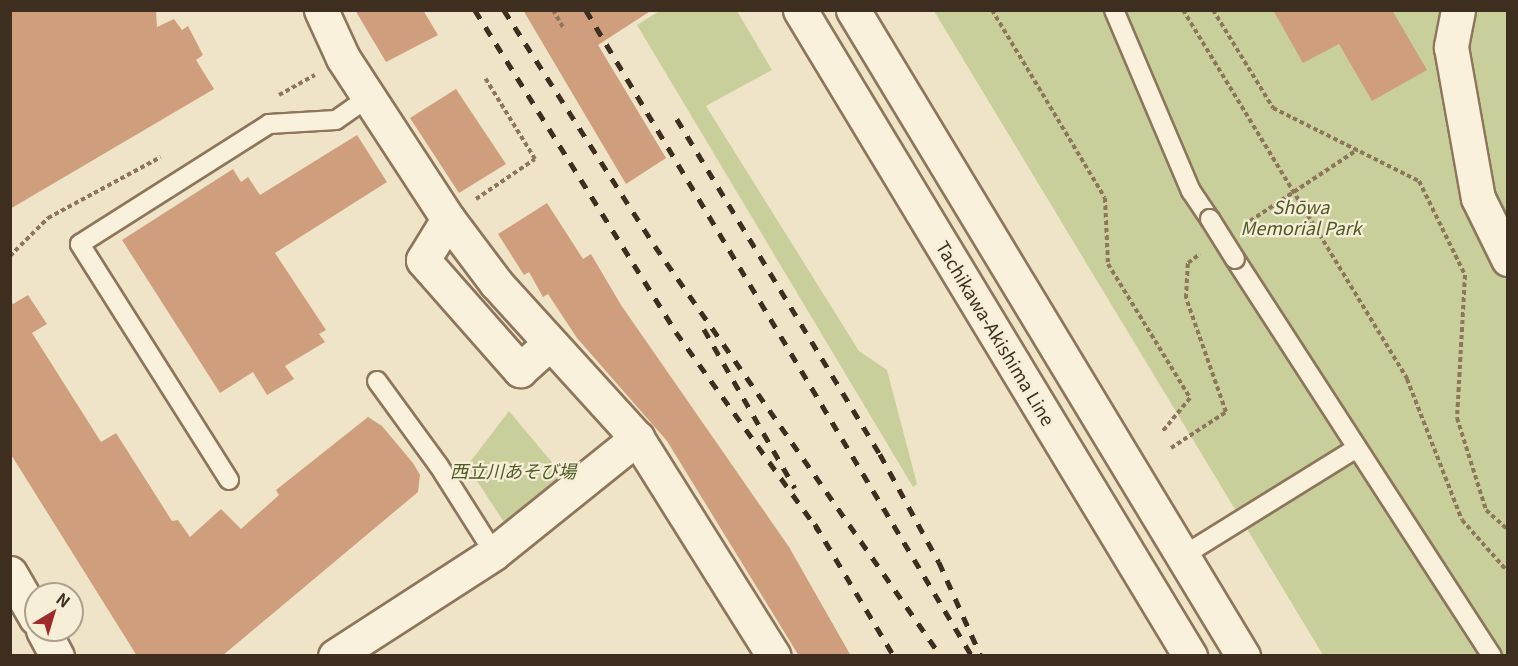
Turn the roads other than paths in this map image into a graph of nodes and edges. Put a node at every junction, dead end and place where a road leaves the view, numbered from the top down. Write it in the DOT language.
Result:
graph roads {
  1 [pos="321,10"];
  2 [pos="800,10"];
  3 [pos="853,10"];
  4 [pos="1114,10"];
  5 [pos="1458,10"];
  6 [pos="368,98"];
  7 [pos="448,219"];
  8 [pos="1508,260"];
  9 [pos="550,343"];
  10 [pos="377,381"];
  11 [pos="638,438"];
  12 [pos="1357,448"];
  13 [pos="229,480"];
  14 [pos="494,553"];
  15 [pos="1181,557"];
  16 [pos="10,573"];
  17 [pos="24,597"];
  18 [pos="49,642"];
  19 [pos="57,656"];
  20 [pos="335,656"];
  21 [pos="774,656"];
  22 [pos="1190,656"];
  23 [pos="1243,656"];
  24 [pos="1492,656"];
  1 -- 6 [label="street"];
  2 -- 22 [label="street, Tachikawa-Akishima Line"];
  3 -- 15 [label="street"];
  4 -- 12 [label="lane, bridge"];
  5 -- 8 [label="street"];
  6 -- 7 [label="street"];
  6 -- 13 [label="lane"];
  7 -- 9 [label="street"];
  7 -- 9 [label="street"];
  9 -- 11 [label="street"];
  10 -- 14 [label="lane"];
  11 -- 14 [label="street"];
  11 -- 21 [label="street"];
  12 -- 15 [label="lane"];
  12 -- 24 [label="lane"];
  14 -- 20 [label="street"];
  15 -- 23 [label="street"];
  16 -- 17 [label="street"];
  18 -- 19 [label="street"];
}
